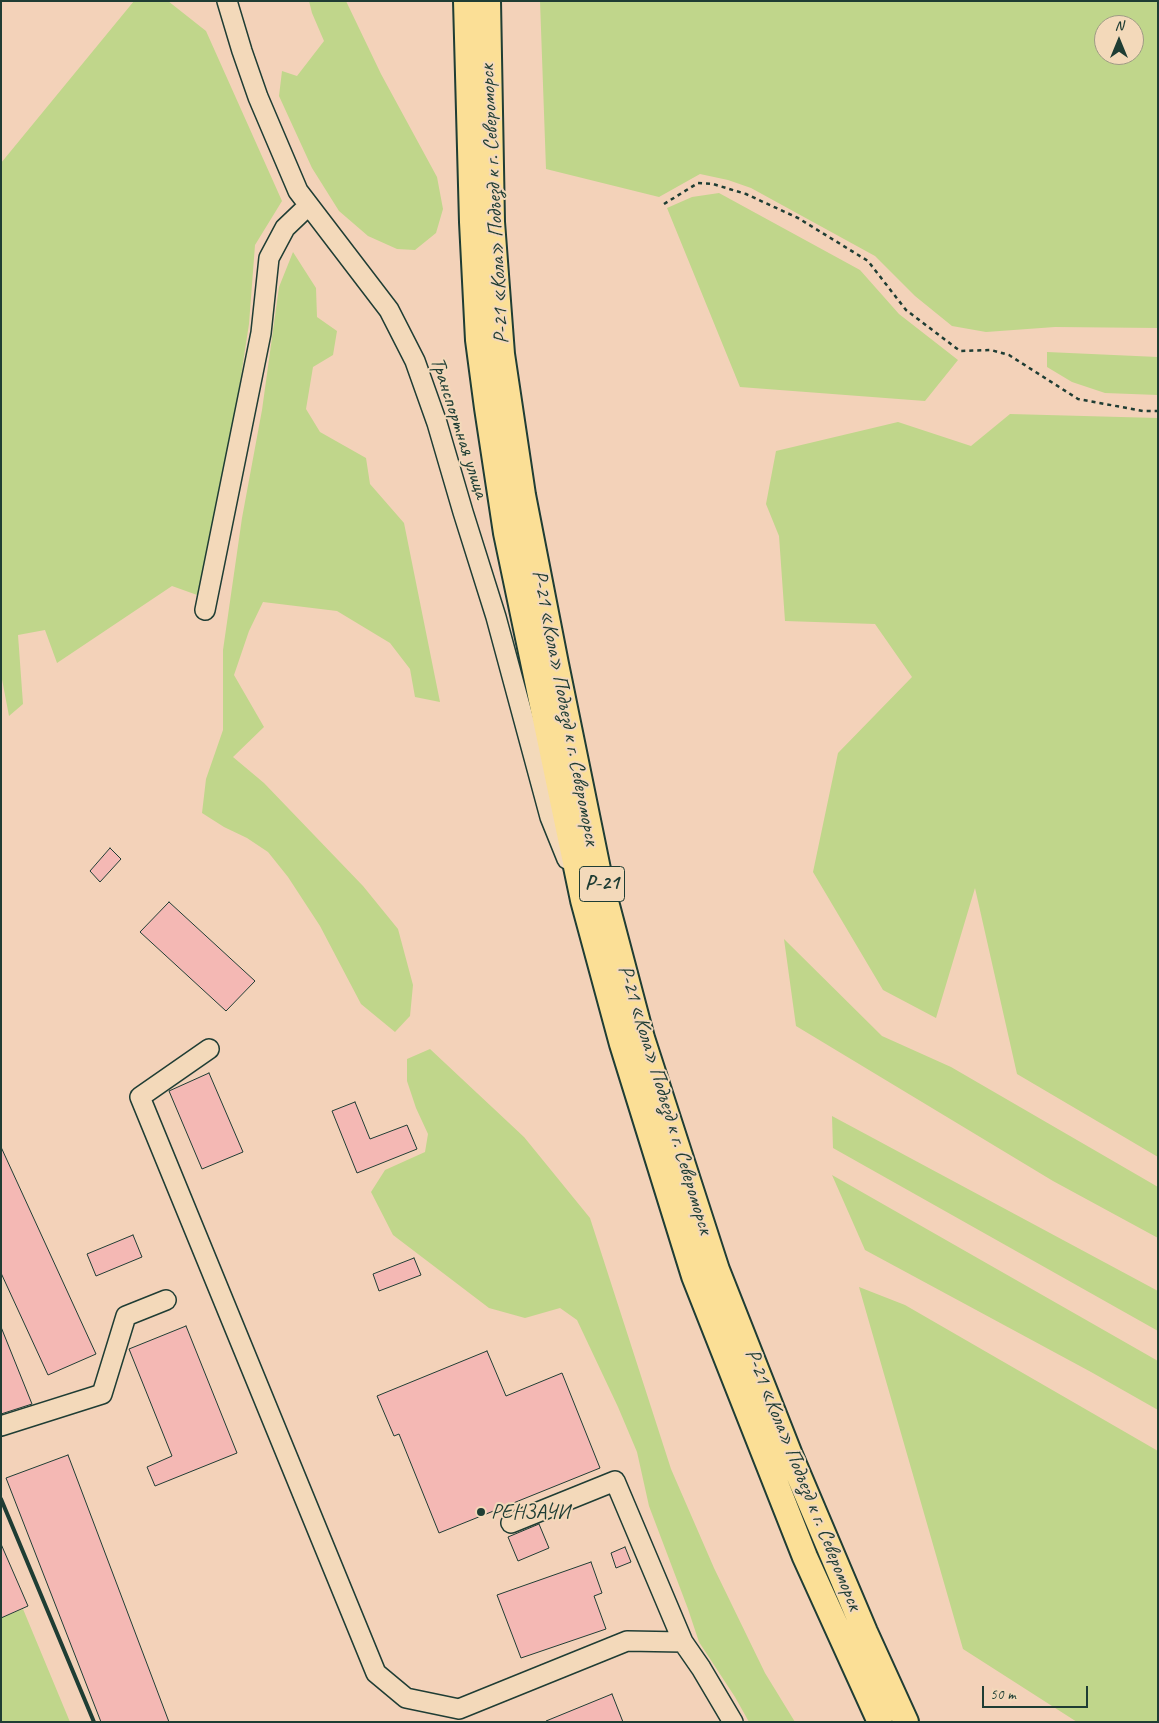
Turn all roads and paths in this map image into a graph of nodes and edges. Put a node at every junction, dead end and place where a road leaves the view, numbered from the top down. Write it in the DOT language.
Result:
graph roads {
  1 [pos="227,1"];
  2 [pos="466,1"];
  3 [pos="488,1"];
  4 [pos="664,204"];
  5 [pos="308,206"];
  6 [pos="1158,411"];
  7 [pos="205,610"];
  8 [pos="583,900"];
  9 [pos="209,1049"];
  10 [pos="166,1300"];
  11 [pos="1,1426"];
  12 [pos="511,1523"];
  13 [pos="683,1642"];
  14 [pos="458,1716"];
  15 [pos="732,1722"];
  16 [pos="880,1722"];
  17 [pos="906,1722"];
  1 -- 5 [label="street, Транспортная улица"];
  2 -- 8 [label="main road, Р-21 «Кола» Подъезд к г. Североморск / Р-21"];
  3 -- 17 [label="main road, Р-21 «Кола» Подъезд к г. Североморск / Р-21"];
  4 -- 6 [label="path"];
  5 -- 7 [label="street"];
  5 -- 8 [label="street, Транспортная улица"];
  8 -- 16 [label="main road, Р-21 «Кола» Подъезд к г. Североморск / Р-21"];
  9 -- 14 [label="street"];
  10 -- 11 [label="street"];
  12 -- 13 [label="street"];
  13 -- 14 [label="street"];
  13 -- 15 [label="street"];
}
